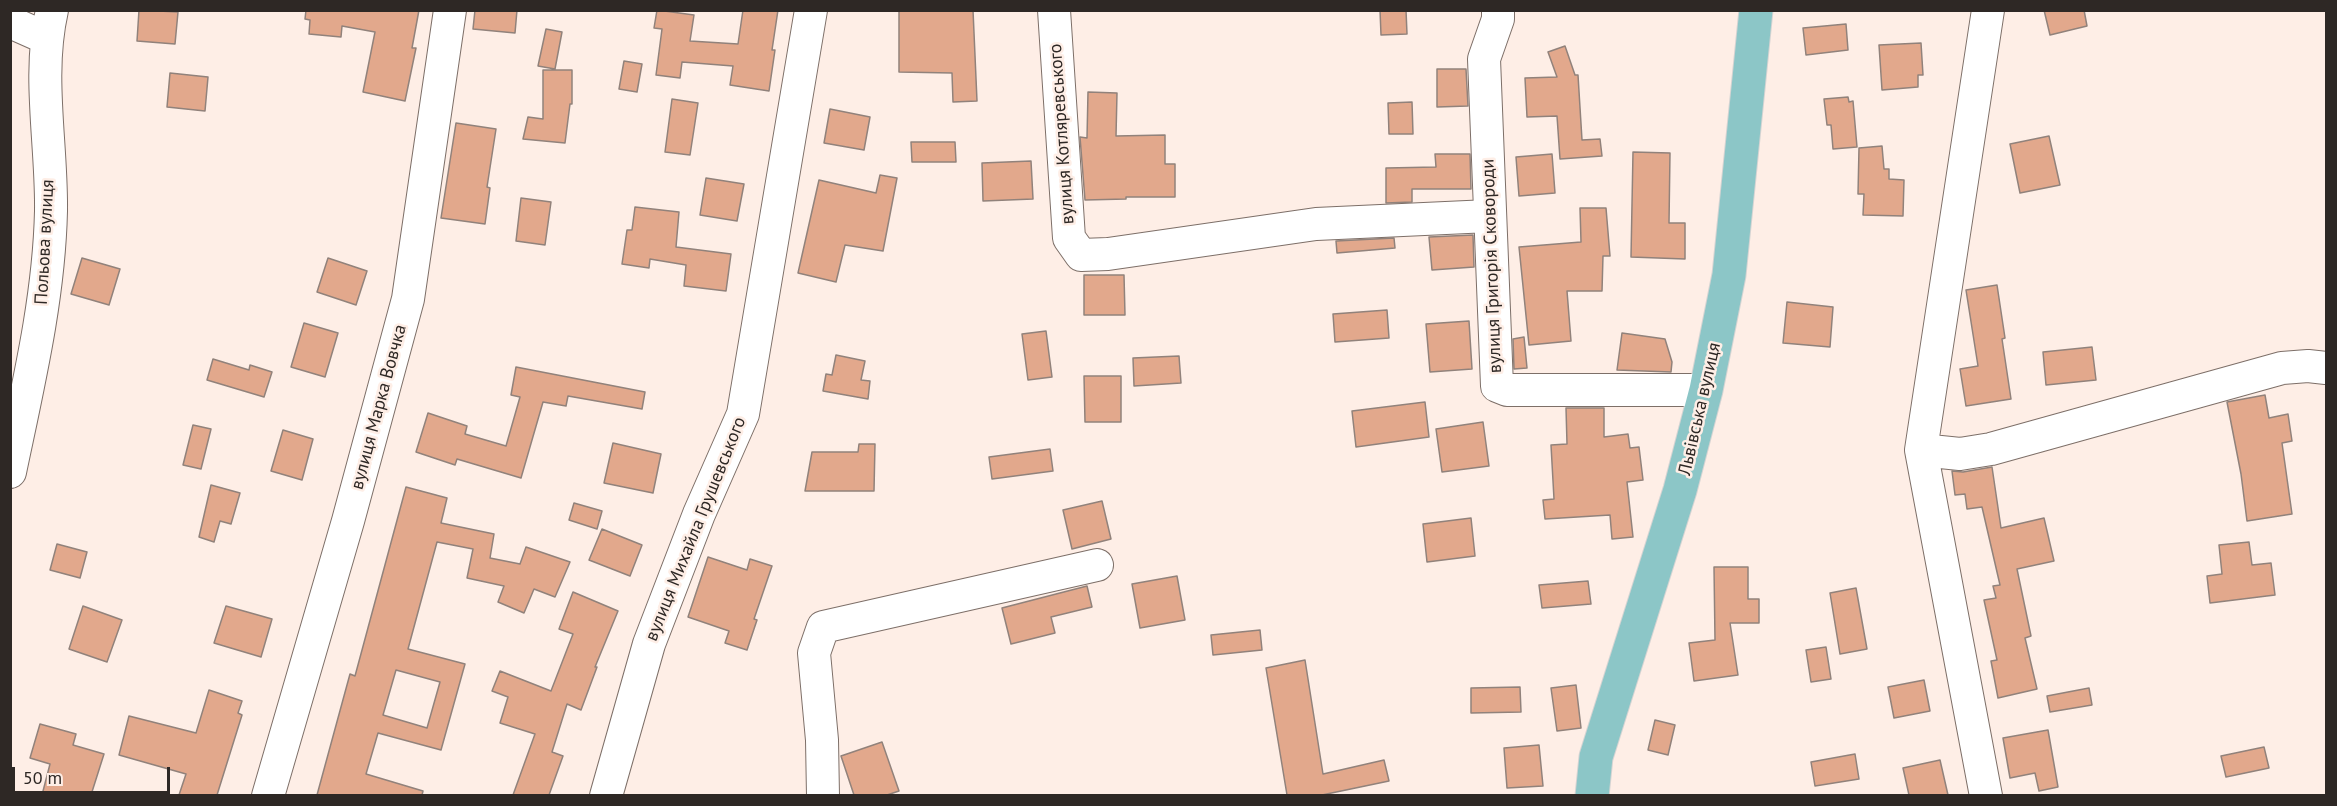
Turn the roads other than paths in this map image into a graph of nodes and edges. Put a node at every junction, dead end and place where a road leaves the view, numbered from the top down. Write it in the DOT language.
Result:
graph roads {
  1 [pos="450,10"];
  2 [pos="811,10"];
  3 [pos="1054,10"];
  4 [pos="1498,10"];
  5 [pos="1756,10"];
  6 [pos="1988,10"];
  7 [pos="10,22"];
  8 [pos="49,24"];
  9 [pos="1489,216"];
  10 [pos="2326,368"];
  11 [pos="1706,390"];
  12 [pos="1922,450"];
  13 [pos="10,472"];
  14 [pos="1097,565"];
  15 [pos="268,795"];
  16 [pos="606,795"];
  17 [pos="823,795"];
  18 [pos="1592,795"];
  19 [pos="1986,795"];
  1 -- 15 [label="street, вулиця Марка Вовчка"];
  2 -- 16 [label="street, вулиця Михайла Грушевського"];
  3 -- 9 [label="street, вулиця Котляревського"];
  4 -- 9 [label="street, вулиця Григорія Сковороди"];
  5 -- 11 [label="main road, Львівська вулиця"];
  6 -- 12 [label="street"];
  7 -- 8 [label="street"];
  8 -- 13 [label="street, Польова вулиця"];
  9 -- 11 [label="street, вулиця Григорія Сковороди"];
  10 -- 12 [label="street"];
  11 -- 18 [label="main road, Львівська вулиця"];
  12 -- 19 [label="street"];
  14 -- 17 [label="street"];
}
